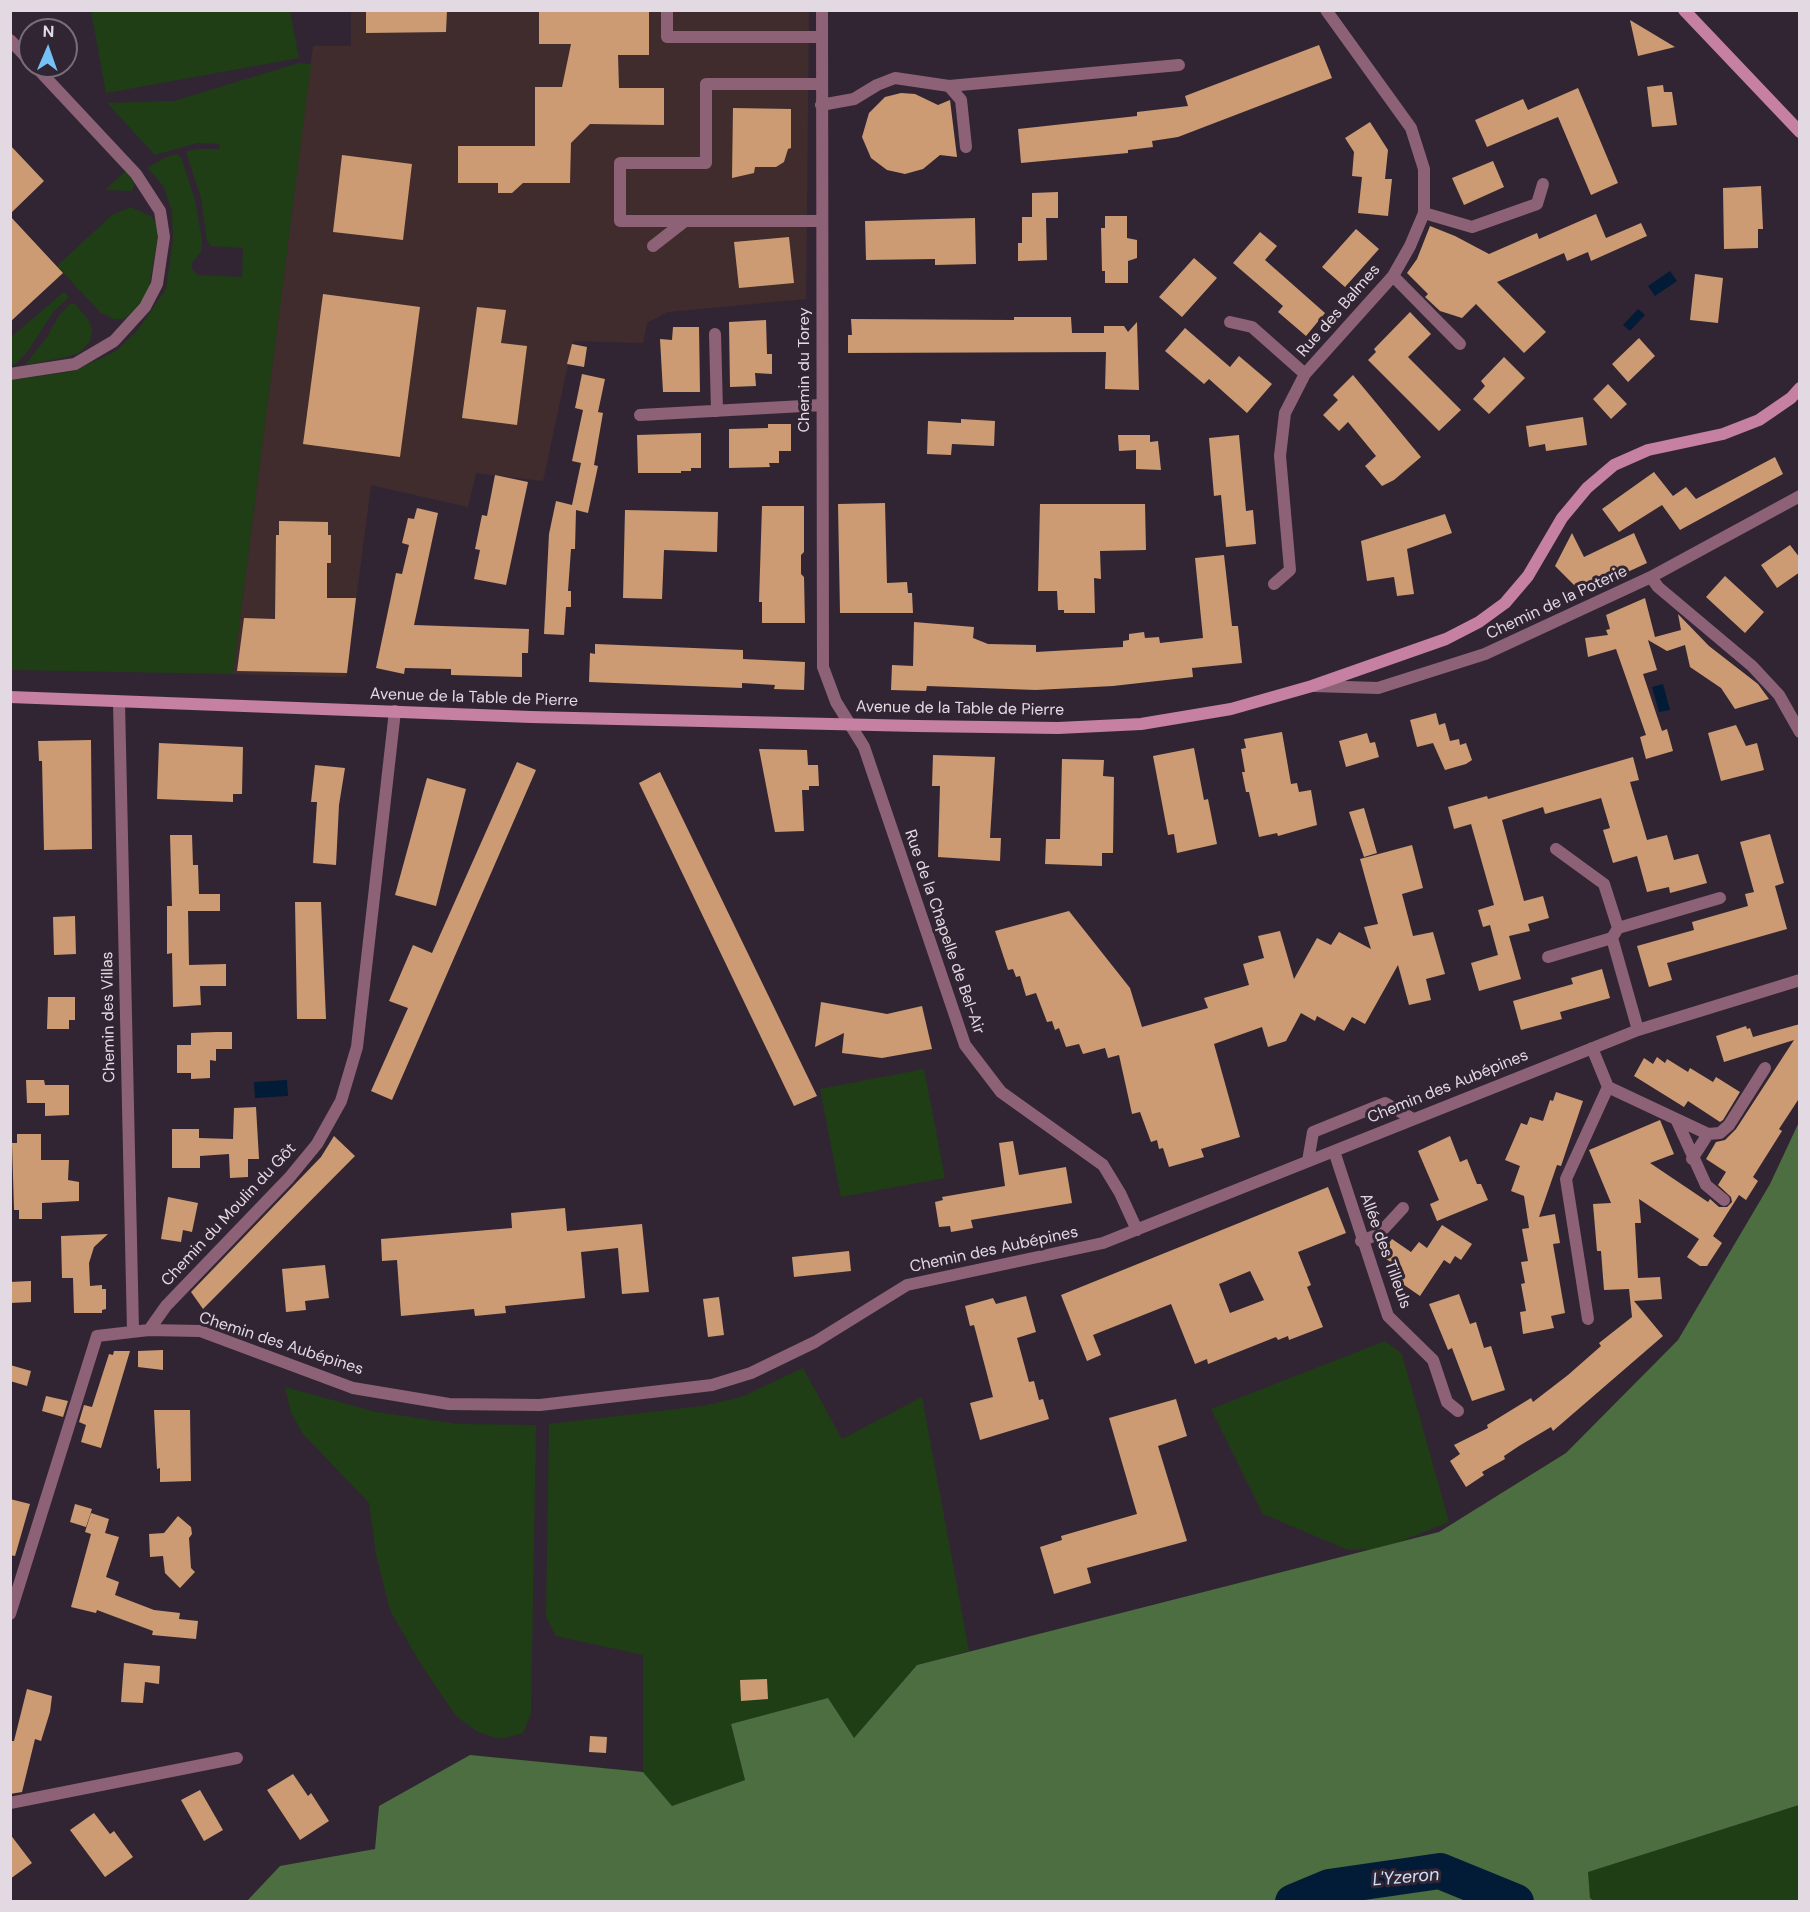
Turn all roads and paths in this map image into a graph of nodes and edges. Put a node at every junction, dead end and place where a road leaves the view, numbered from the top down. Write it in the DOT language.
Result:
graph roads {
  1 [pos="667,10"];
  2 [pos="822,10"];
  3 [pos="1326,10"];
  4 [pos="1684,10"];
  5 [pos="822,37"];
  6 [pos="1179,65"];
  7 [pos="46,78"];
  8 [pos="822,84"];
  9 [pos="949,86"];
  10 [pos="822,105"];
  11 [pos="1800,132"];
  12 [pos="966,147"];
  13 [pos="1543,184"];
  14 [pos="1424,213"];
  15 [pos="685,221"];
  16 [pos="821,221"];
  17 [pos="653,246"];
  18 [pos="1393,276"];
  19 [pos="1230,322"];
  20 [pos="714,334"];
  21 [pos="1460,344"];
  22 [pos="10,374"];
  23 [pos="1305,374"];
  24 [pos="1800,388"];
  25 [pos="821,405"];
  26 [pos="717,411"];
  27 [pos="640,415"];
  28 [pos="1800,496"];
  29 [pos="1651,577"];
  30 [pos="1274,584"];
  31 [pos="1312,686"];
  32 [pos="10,697"];
  33 [pos="119,702"];
  34 [pos="395,711"];
  35 [pos="849,725"];
  36 [pos="1800,732"];
  37 [pos="1556,849"];
  38 [pos="1720,898"];
  39 [pos="1615,933"];
  40 [pos="1548,957"];
  41 [pos="1800,980"];
  42 [pos="1638,1030"];
  43 [pos="1592,1048"];
  44 [pos="1765,1068"];
  45 [pos="1608,1087"];
  46 [pos="1413,1119"];
  47 [pos="1677,1120"];
  48 [pos="1708,1134"];
  49 [pos="1334,1151"];
  50 [pos="1692,1159"];
  51 [pos="1308,1161"];
  52 [pos="1724,1200"];
  53 [pos="1403,1208"];
  54 [pos="1137,1230"];
  55 [pos="1361,1241"];
  56 [pos="1588,1319"];
  57 [pos="133,1330"];
  58 [pos="148,1330"];
  59 [pos="1458,1411"];
  60 [pos="12,1607"];
  61 [pos="237,1758"];
  62 [pos="10,1803"];
  1 -- 5 [label="street"];
  2 -- 5 [label="street, Chemin du Torey"];
  3 -- 14 [label="street, Rue des Balmes"];
  4 -- 11 [label="main road"];
  5 -- 8 [label="street, Chemin du Torey"];
  6 -- 9 [label="street"];
  7 -- 22 [label="street"];
  8 -- 10 [label="street, Chemin du Torey"];
  8 -- 15 [label="street"];
  9 -- 10 [label="street"];
  9 -- 12 [label="street"];
  10 -- 16 [label="street, Chemin du Torey"];
  13 -- 14 [label="street"];
  14 -- 18 [label="street, Rue des Balmes"];
  15 -- 16 [label="street"];
  15 -- 17 [label="street"];
  16 -- 25 [label="street, Chemin du Torey"];
  18 -- 21 [label="street"];
  18 -- 23 [label="street, Rue des Balmes"];
  19 -- 23 [label="street"];
  20 -- 26 [label="street"];
  23 -- 30 [label="street, Rue des Balmes"];
  24 -- 31 [label="main road, Avenue de la Table de Pierre"];
  25 -- 26 [label="street"];
  25 -- 35 [label="street, Chemin du Torey"];
  26 -- 27 [label="street"];
  28 -- 29 [label="street, Chemin de la Poterie"];
  29 -- 31 [label="street, Chemin de la Poterie"];
  29 -- 36 [label="street"];
  31 -- 35 [label="main road, Avenue de la Table de Pierre"];
  32 -- 33 [label="main road, Avenue de la Table de Pierre"];
  33 -- 34 [label="main road, Avenue de la Table de Pierre"];
  33 -- 57 [label="street, Chemin des Villas"];
  34 -- 35 [label="main road, Avenue de la Table de Pierre"];
  34 -- 58 [label="street, Chemin du Moulin du Gôt"];
  35 -- 54 [label="street, Rue de la Chapelle de Bel-Air"];
  37 -- 39 [label="street"];
  38 -- 39 [label="street"];
  39 -- 40 [label="street"];
  39 -- 42 [label="street"];
  41 -- 42 [label="street, Chemin des Aubépines"];
  42 -- 43 [label="street, Chemin des Aubépines"];
  43 -- 45 [label="street"];
  43 -- 46 [label="street, Chemin des Aubépines"];
  44 -- 48 [label="street"];
  45 -- 47 [label="street"];
  45 -- 56 [label="street"];
  46 -- 49 [label="street, Chemin des Aubépines"];
  46 -- 51 [label="street"];
  47 -- 48 [label="street"];
  47 -- 50 [label="street"];
  48 -- 50 [label="street"];
  49 -- 51 [label="street, Chemin des Aubépines"];
  49 -- 55 [label="street, Allée des Tilleuls"];
  50 -- 52 [label="street"];
  51 -- 54 [label="street, Chemin des Aubépines"];
  53 -- 55 [label="street"];
  54 -- 58 [label="street, Chemin des Aubépines"];
  55 -- 59 [label="street, Allée des Tilleuls"];
  57 -- 58 [label="street"];
  57 -- 60 [label="street"];
  61 -- 62 [label="street"];
}
